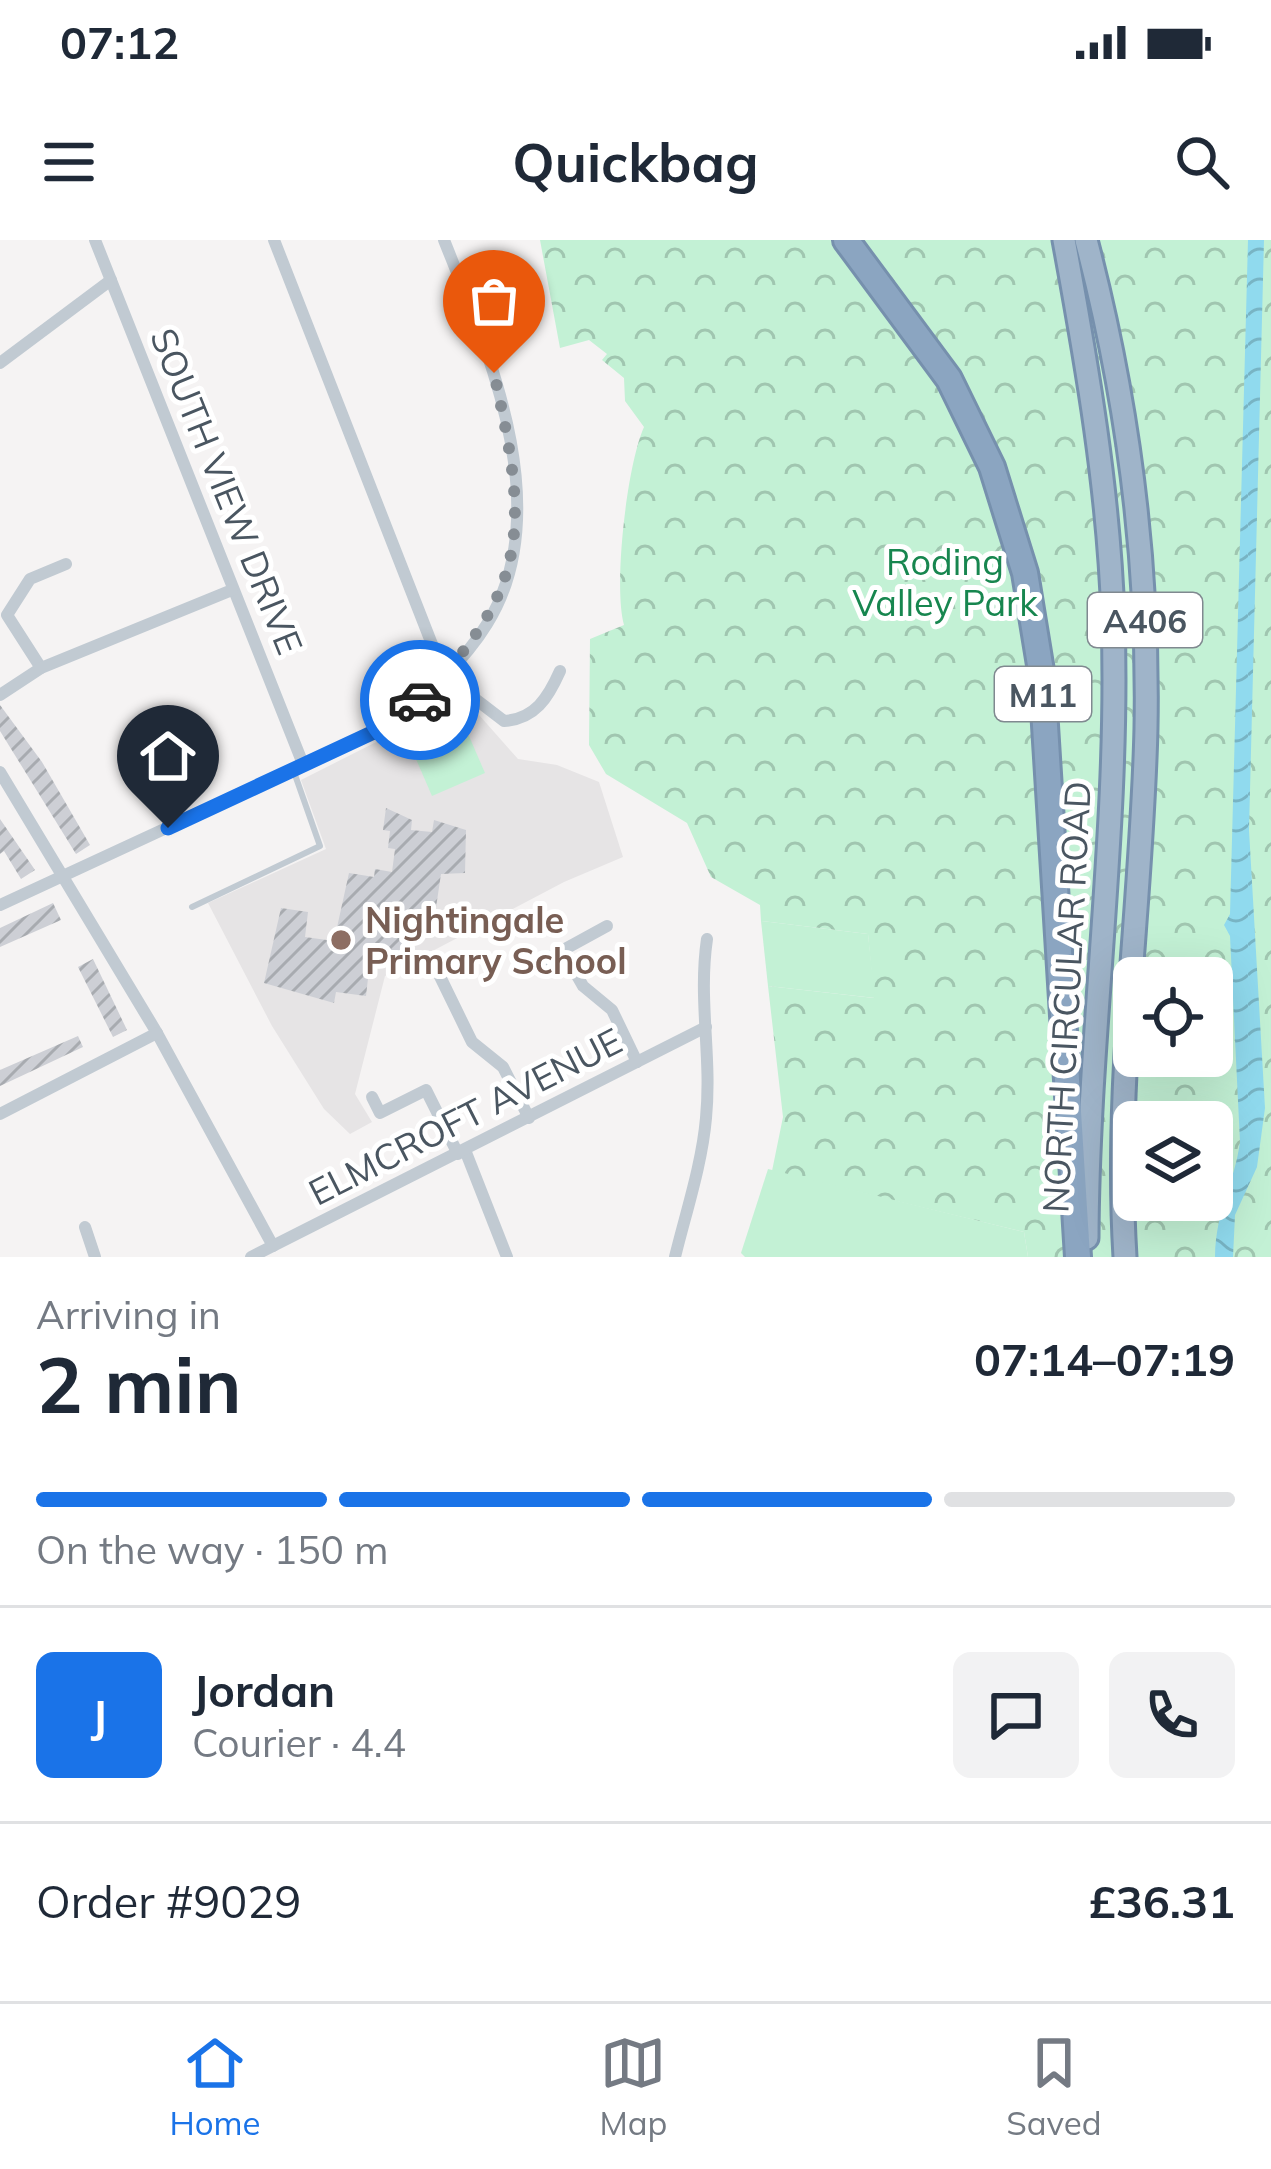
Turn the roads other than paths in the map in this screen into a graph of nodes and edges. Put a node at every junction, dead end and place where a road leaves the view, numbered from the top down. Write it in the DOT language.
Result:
graph roads {
  1 [pos="95,240"];
  2 [pos="274,240"];
  3 [pos="444,240"];
  4 [pos="846,240"];
  5 [pos="1064,240"];
  6 [pos="1086,240"];
  7 [pos="111,280"];
  8 [pos="0,363"];
  9 [pos="66,564"];
  10 [pos="232,590"];
  11 [pos="40,668"];
  12 [pos="560,671"];
  13 [pos="444,675"];
  14 [pos="0,695"];
  15 [pos="298,766"];
  16 [pos="0,772"];
  17 [pos="65,876"];
  18 [pos="0,905"];
  19 [pos="192,907"];
  20 [pos="608,926"];
  21 [pos="706,939"];
  22 [pos="563,951"];
  23 [pos="431,958"];
  24 [pos="523,972"];
  25 [pos="706,1027"];
  26 [pos="157,1033"];
  27 [pos="637,1062"];
  28 [pos="372,1097"];
  29 [pos="0,1114"];
  30 [pos="529,1118"];
  31 [pos="462,1152"];
  32 [pos="85,1227"];
  33 [pos="273,1246"];
  34 [pos="95,1257"];
  35 [pos="251,1257"];
  36 [pos="507,1257"];
  37 [pos="675,1257"];
  38 [pos="1083,1257"];
  39 [pos="1124,1257"];
  1 -- 7 [label="street, SOUTH VIEW DRIVE"];
  2 -- 13 [label="street"];
  3 -- 13 [label="street"];
  4 -- 38 [label="highway, M11"];
  5 -- 38 [label="highway, NORTH CIRCULAR ROAD / A406"];
  6 -- 39 [label="highway, NORTH CIRCULAR ROAD / A406"];
  7 -- 8 [label="street"];
  7 -- 10 [label="street, SOUTH VIEW DRIVE"];
  9 -- 11 [label="street"];
  10 -- 11 [label="street"];
  10 -- 15 [label="street, SOUTH VIEW DRIVE"];
  11 -- 14 [label="street"];
  12 -- 13 [label="street"];
  13 -- 15 [label="street"];
  15 -- 17 [label="street"];
  15 -- 19 [label="lane"];
  16 -- 17 [label="street"];
  17 -- 18 [label="street"];
  17 -- 26 [label="street"];
  20 -- 22 [label="street"];
  21 -- 25 [label="street"];
  22 -- 24 [label="street"];
  22 -- 27 [label="street"];
  23 -- 30 [label="street"];
  25 -- 27 [label="street, ELMCROFT AVENUE"];
  25 -- 37 [label="street"];
  26 -- 29 [label="street"];
  26 -- 33 [label="street"];
  27 -- 30 [label="street, ELMCROFT AVENUE"];
  28 -- 31 [label="street"];
  30 -- 31 [label="street, ELMCROFT AVENUE"];
  31 -- 33 [label="street, ELMCROFT AVENUE"];
  31 -- 36 [label="street"];
  32 -- 34 [label="street"];
  33 -- 35 [label="street, ELMCROFT AVENUE"];
}
